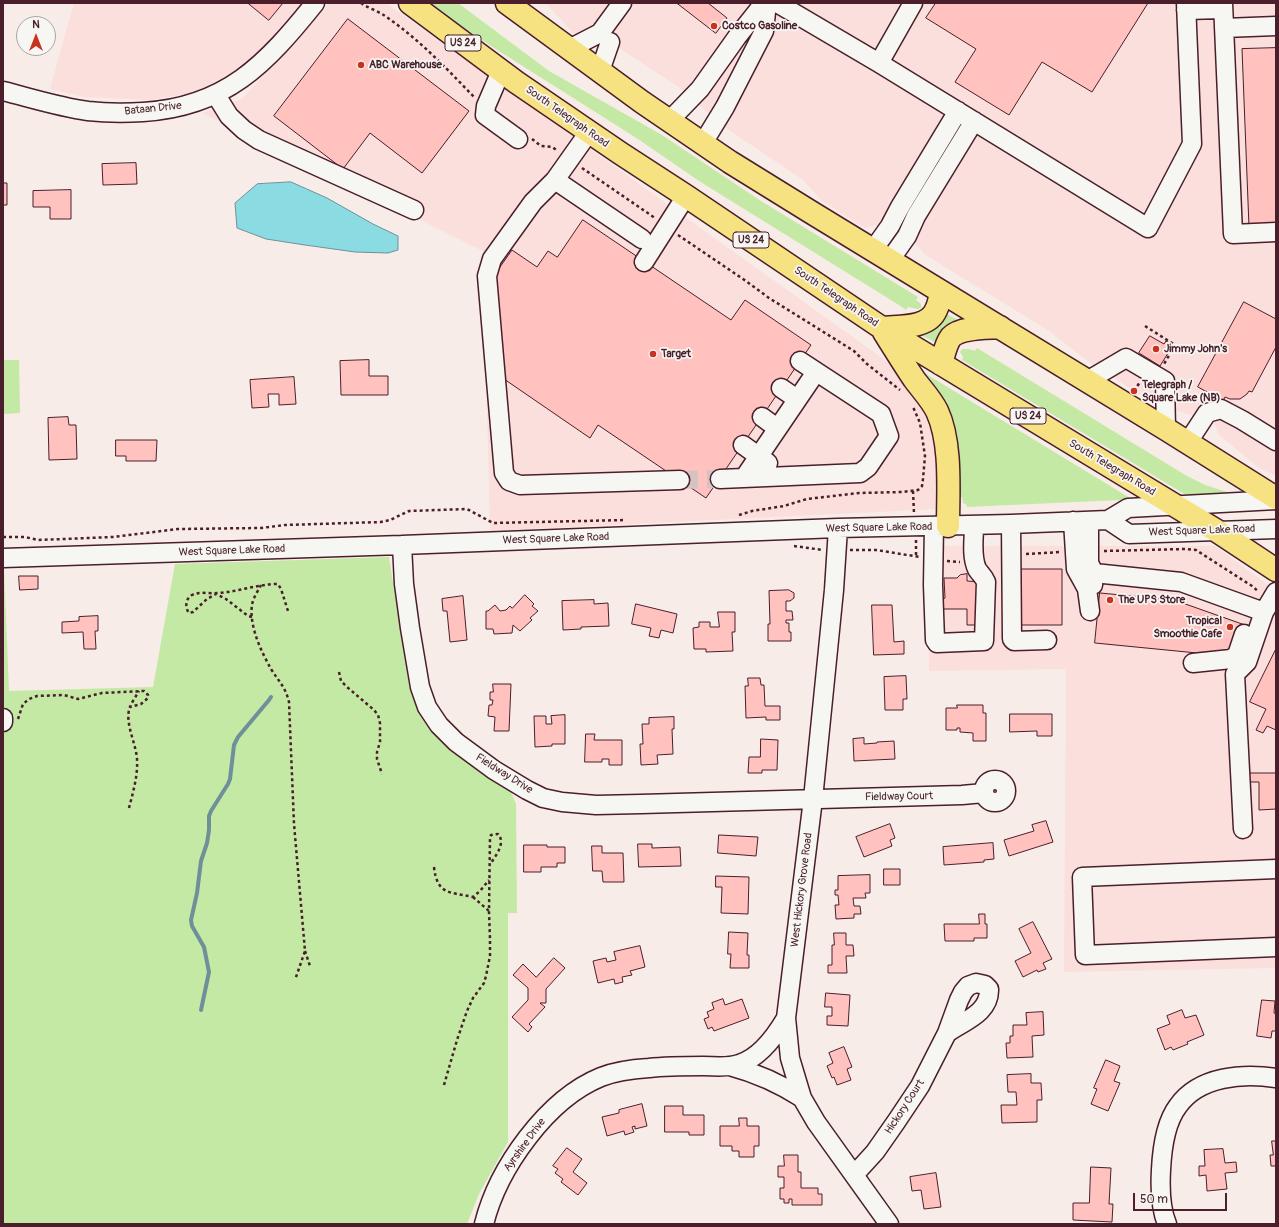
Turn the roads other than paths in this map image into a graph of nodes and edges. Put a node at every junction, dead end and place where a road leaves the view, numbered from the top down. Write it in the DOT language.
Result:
graph roads {
  1 [pos="316,3"];
  2 [pos="410,3"];
  3 [pos="507,3"];
  4 [pos="764,3"];
  5 [pos="768,3"];
  6 [pos="777,3"];
  7 [pos="913,3"];
  8 [pos="1223,6"];
  9 [pos="1186,7"];
  10 [pos="613,19"];
  11 [pos="1276,26"];
  12 [pos="1224,28"];
  13 [pos="569,49"];
  14 [pos="879,63"];
  15 [pos="501,71"];
  16 [pos="600,71"];
  17 [pos="3,91"];
  18 [pos="216,95"];
  19 [pos="958,111"];
  20 [pos="670,120"];
  21 [pos="974,121"];
  22 [pos="589,132"];
  23 [pos="518,139"];
  24 [pos="703,143"];
  25 [pos="934,150"];
  26 [pos="950,159"];
  27 [pos="555,180"];
  28 [pos="686,196"];
  29 [pos="900,207"];
  30 [pos="414,210"];
  31 [pos="916,216"];
  32 [pos="1276,232"];
  33 [pos="642,239"];
  34 [pos="881,255"];
  35 [pos="644,262"];
  36 [pos="941,292"];
  37 [pos="1000,327"];
  38 [pos="882,328"];
  39 [pos="800,361"];
  40 [pos="941,364"];
  41 [pos="816,372"];
  42 [pos="1087,381"];
  43 [pos="781,388"];
  44 [pos="797,399"];
  45 [pos="762,417"];
  46 [pos="777,428"];
  47 [pos="1166,429"];
  48 [pos="1276,441"];
  49 [pos="1188,442"];
  50 [pos="743,445"];
  51 [pos="759,456"];
  52 [pos="787,476"];
  53 [pos="744,478"];
  54 [pos="720,479"];
  55 [pos="680,480"];
  56 [pos="1276,499"];
  57 [pos="1174,505"];
  58 [pos="1108,520"];
  59 [pos="1081,521"];
  60 [pos="1011,524"];
  61 [pos="941,526"];
  62 [pos="974,526"];
  63 [pos="838,528"];
  64 [pos="1276,529"];
  65 [pos="1217,531"];
  66 [pos="402,545"];
  67 [pos="3,558"];
  68 [pos="3,561"];
  69 [pos="1276,570"];
  70 [pos="1094,573"];
  71 [pos="1264,601"];
  72 [pos="1047,640"];
  73 [pos="1235,674"];
  74 [pos="984,793"];
  75 [pos="813,799"];
  76 [pos="1243,829"];
  77 [pos="1276,869"];
  78 [pos="1276,947"];
  79 [pos="786,1018"];
  80 [pos="947,1033"];
  81 [pos="730,1066"];
  82 [pos="1276,1078"];
  83 [pos="802,1098"];
  84 [pos="854,1175"];
  85 [pos="484,1224"];
  86 [pos="889,1224"];
  87 [pos="1166,1224"];
  1 -- 18 [label="street, Bataan Drive"];
  2 -- 15 [label="highway, South Telegraph Road / US 24"];
  3 -- 13 [label="highway"];
  4 -- 20 [label="street"];
  5 -- 24 [label="street"];
  6 -- 14 [label="street"];
  7 -- 14 [label="street"];
  8 -- 9 [label="street"];
  8 -- 12 [label="street"];
  9 -- 21 [label="street"];
  10 -- 13 [label="street"];
  10 -- 16 [label="street"];
  11 -- 12 [label="street"];
  12 -- 32 [label="street"];
  13 -- 16 [label="highway"];
  14 -- 19 [label="street"];
  15 -- 22 [label="highway, South Telegraph Road / US 24"];
  15 -- 23 [label="street"];
  16 -- 20 [label="highway"];
  17 -- 18 [label="street, Bataan Drive"];
  18 -- 30 [label="street"];
  19 -- 21 [label="street"];
  19 -- 25 [label="street"];
  20 -- 24 [label="highway"];
  21 -- 26 [label="street"];
  22 -- 27 [label="street"];
  22 -- 28 [label="highway, South Telegraph Road / US 24"];
  24 -- 34 [label="highway"];
  25 -- 26 [label="street"];
  25 -- 29 [label="street"];
  26 -- 31 [label="street"];
  27 -- 33 [label="street"];
  27 -- 55 [label="street"];
  28 -- 35 [label="street"];
  28 -- 38 [label="highway, South Telegraph Road / US 24"];
  29 -- 31 [label="street"];
  29 -- 34 [label="street"];
  31 -- 34 [label="street"];
  34 -- 36 [label="highway"];
  36 -- 37 [label="highway"];
  36 -- 38 [label="highway"];
  37 -- 40 [label="highway"];
  37 -- 42 [label="highway"];
  38 -- 40 [label="highway, South Telegraph Road / US 24"];
  38 -- 61 [label="highway"];
  39 -- 41 [label="street"];
  40 -- 57 [label="highway, South Telegraph Road / US 24"];
  41 -- 44 [label="street"];
  41 -- 52 [label="street"];
  42 -- 47 [label="highway"];
  42 -- 47 [label="street"];
  43 -- 44 [label="street"];
  44 -- 46 [label="street"];
  45 -- 46 [label="street"];
  46 -- 51 [label="street"];
  47 -- 49 [label="highway"];
  48 -- 49 [label="street"];
  49 -- 56 [label="highway"];
  50 -- 51 [label="street"];
  51 -- 52 [label="street"];
  51 -- 53 [label="street"];
  52 -- 53 [label="street"];
  53 -- 54 [label="street"];
  56 -- 57 [label="street, West Square Lake Road"];
  57 -- 58 [label="street, West Square Lake Road"];
  57 -- 65 [label="highway, South Telegraph Road / US 24"];
  58 -- 59 [label="street, West Square Lake Road"];
  58 -- 65 [label="street, West Square Lake Road"];
  59 -- 60 [label="street, West Square Lake Road"];
  59 -- 70 [label="street"];
  59 -- 70 [label="street"];
  60 -- 62 [label="street, West Square Lake Road"];
  60 -- 72 [label="street"];
  61 -- 62 [label="street, West Square Lake Road"];
  61 -- 62 [label="street"];
  61 -- 63 [label="street, West Square Lake Road"];
  63 -- 66 [label="street, West Square Lake Road"];
  63 -- 75 [label="street, West Hickory Grove Road"];
  64 -- 65 [label="street, West Square Lake Road"];
  65 -- 69 [label="highway, South Telegraph Road / US 24"];
  66 -- 67 [label="street, West Square Lake Road"];
  66 -- 75 [label="street, Fieldway Drive"];
  67 -- 68 [label="street"];
  70 -- 71 [label="street"];
  71 -- 73 [label="street"];
  71 -- 73 [label="street"];
  73 -- 76 [label="street"];
  74 -- 75 [label="street, Fieldway Court"];
  75 -- 79 [label="street, West Hickory Grove Road"];
  77 -- 78 [label="street"];
  79 -- 81 [label="street, Ayrshire Drive"];
  79 -- 83 [label="street, West Hickory Grove Road"];
  80 -- 84 [label="street, Hickory Court"];
  81 -- 83 [label="street, Ayrshire Drive"];
  81 -- 85 [label="street, Ayrshire Drive"];
  82 -- 87 [label="street"];
  83 -- 84 [label="street, West Hickory Grove Road"];
  84 -- 86 [label="street, West Hickory Grove Road"];
}
